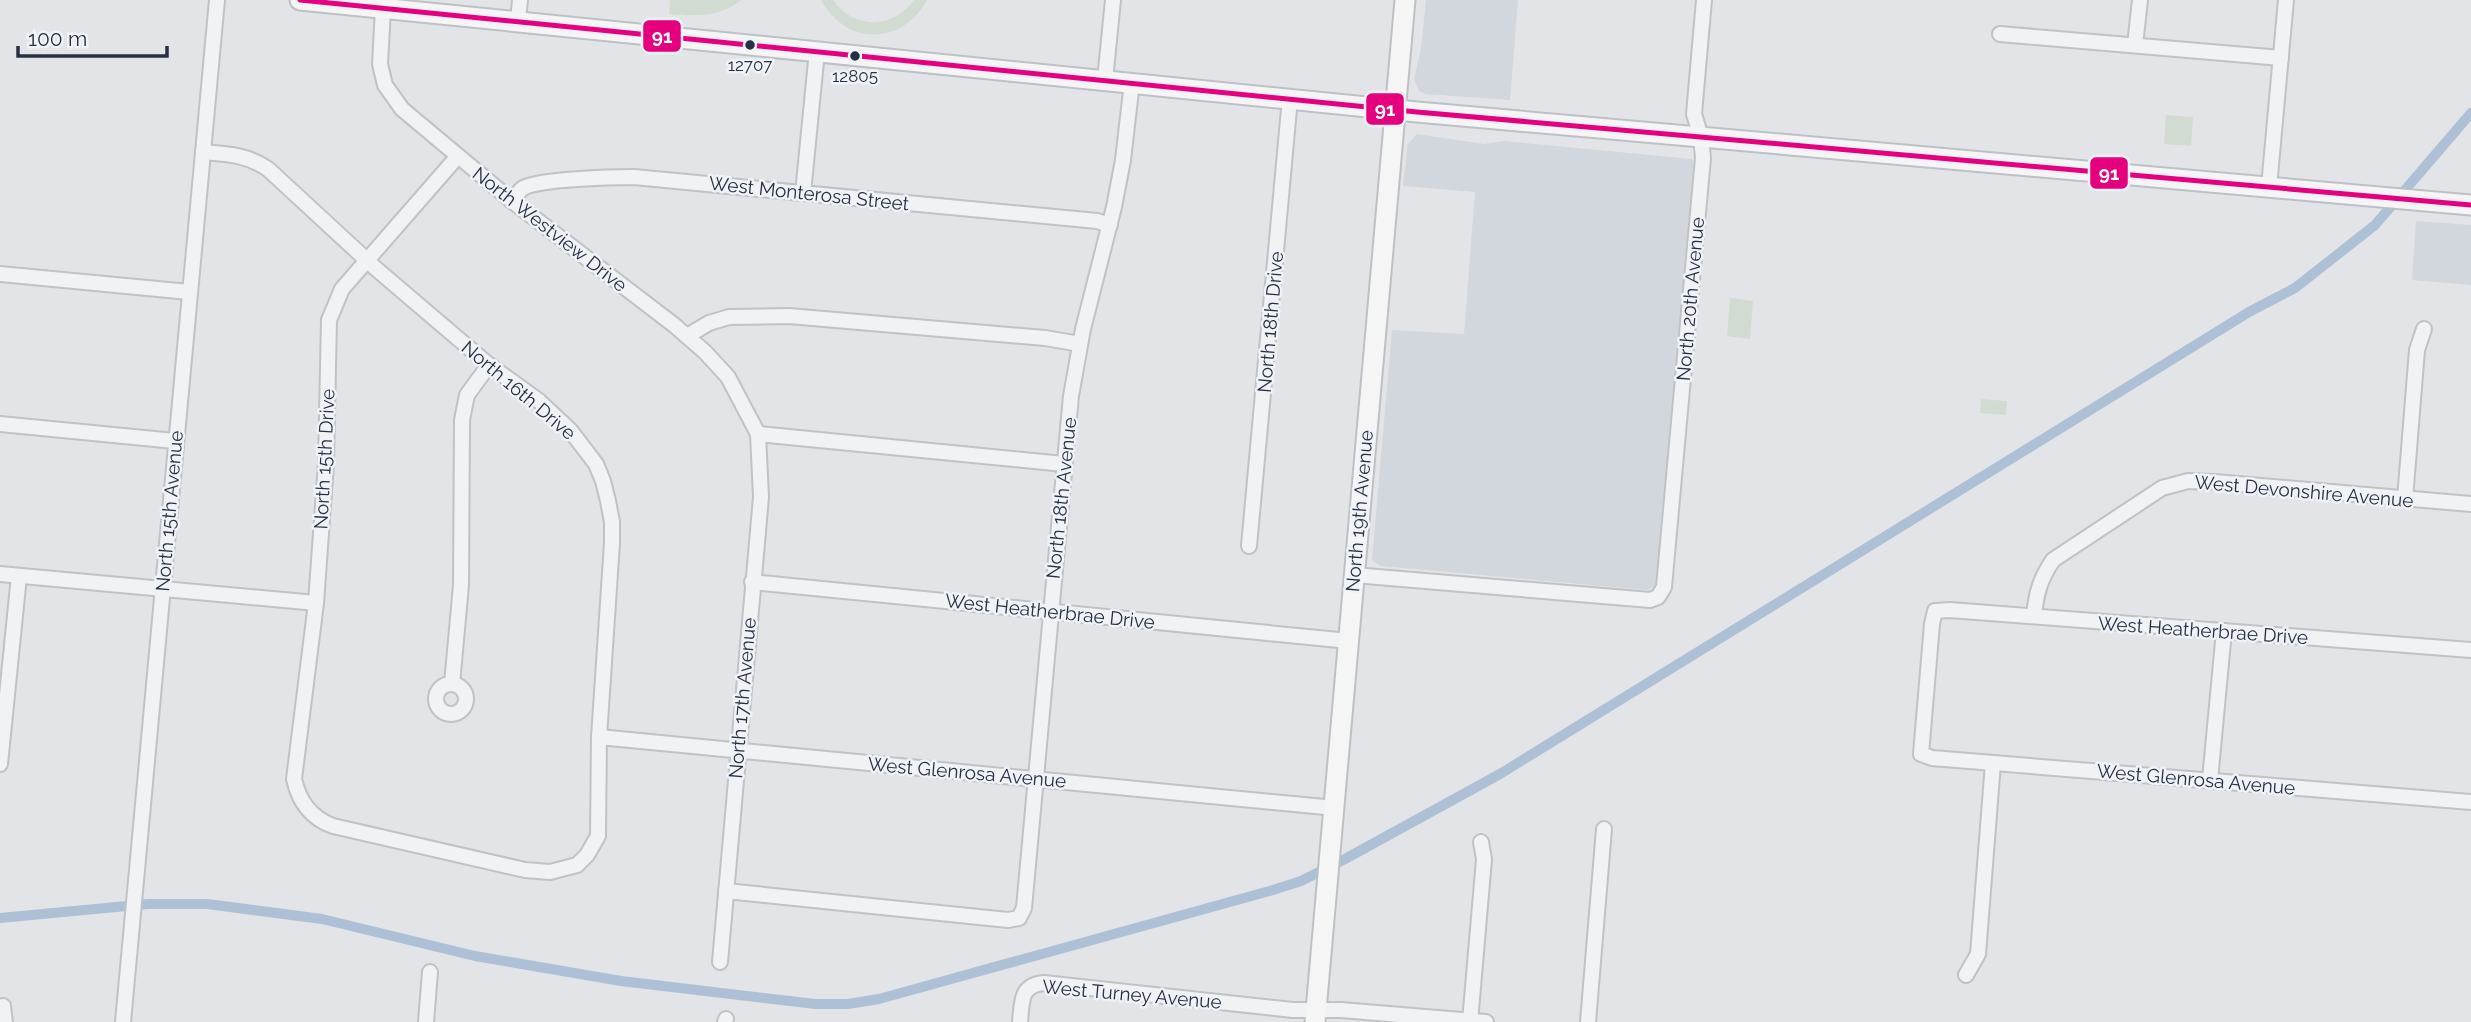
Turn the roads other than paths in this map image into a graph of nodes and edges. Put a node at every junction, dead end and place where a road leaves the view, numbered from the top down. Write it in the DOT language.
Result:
graph roads {
  1 [pos="217,0"];
  2 [pos="300,0"];
  3 [pos="520,0"];
  4 [pos="1113,0"];
  5 [pos="1405,0"];
  6 [pos="1704,0"];
  7 [pos="2140,0"];
  8 [pos="2286,0"];
  9 [pos="383,8"];
  10 [pos="518,22"];
  11 [pos="2000,34"];
  12 [pos="2136,46"];
  13 [pos="817,51"];
  14 [pos="2281,58"];
  15 [pos="1105,80"];
  16 [pos="1132,82"];
  17 [pos="1290,98"];
  18 [pos="1395,110"];
  19 [pos="1701,137"];
  20 [pos="203,152"];
  21 [pos="458,156"];
  22 [pos="2269,187"];
  23 [pos="803,193"];
  24 [pos="512,201"];
  25 [pos="2471,205"];
  26 [pos="1110,225"];
  27 [pos="367,260"];
  28 [pos="0,274"];
  29 [pos="190,292"];
  30 [pos="2424,329"];
  31 [pos="687,336"];
  32 [pos="1080,344"];
  33 [pos="489,365"];
  34 [pos="0,424"];
  35 [pos="758,434"];
  36 [pos="175,441"];
  37 [pos="1064,464"];
  38 [pos="2405,499"];
  39 [pos="2471,504"];
  40 [pos="1250,546"];
  41 [pos="0,574"];
  42 [pos="1354,575"];
  43 [pos="19,576"];
  44 [pos="752,582"];
  45 [pos="163,589"];
  46 [pos="316,603"];
  47 [pos="1050,611"];
  48 [pos="2034,616"];
  49 [pos="2224,631"];
  50 [pos="1349,641"];
  51 [pos="2471,650"];
  52 [pos="452,684"];
  53 [pos="599,737"];
  54 [pos="737,750"];
  55 [pos="1922,754"];
  56 [pos="1993,763"];
  57 [pos="0,764"];
  58 [pos="1036,779"];
  59 [pos="2210,780"];
  60 [pos="2471,802"];
  61 [pos="1335,808"];
  62 [pos="1604,829"];
  63 [pos="1481,842"];
  64 [pos="566,869"];
  65 [pos="726,891"];
  66 [pos="720,962"];
  67 [pos="430,972"];
  68 [pos="1966,975"];
  69 [pos="4,1004"];
  70 [pos="1315,1016"];
  71 [pos="1470,1021"];
  72 [pos="5,1022"];
  73 [pos="123,1022"];
  74 [pos="426,1022"];
  75 [pos="1020,1022"];
  76 [pos="1486,1022"];
  77 [pos="1588,1022"];
  1 -- 20 [label="street, North 15th Avenue"];
  2 -- 9 [label="main road"];
  3 -- 10 [label="street"];
  4 -- 15 [label="street"];
  5 -- 18 [label="main road, North 19th Avenue"];
  6 -- 19 [label="street, North 20th Avenue"];
  7 -- 12 [label="street"];
  8 -- 14 [label="street"];
  9 -- 10 [label="main road"];
  9 -- 21 [label="street, North Westview Drive"];
  10 -- 13 [label="main road"];
  11 -- 12 [label="street"];
  12 -- 14 [label="street"];
  13 -- 15 [label="main road"];
  13 -- 23 [label="street"];
  14 -- 22 [label="street"];
  15 -- 16 [label="main road"];
  16 -- 17 [label="main road"];
  16 -- 26 [label="street, North 18th Avenue"];
  17 -- 18 [label="main road"];
  17 -- 40 [label="street, North 18th Drive"];
  18 -- 19 [label="main road"];
  18 -- 42 [label="main road, North 19th Avenue"];
  19 -- 22 [label="main road"];
  19 -- 42 [label="street, North 20th Avenue"];
  20 -- 27 [label="street, North 16th Drive"];
  20 -- 29 [label="street, North 15th Avenue"];
  21 -- 24 [label="street, North Westview Drive"];
  21 -- 27 [label="street, North 15th Drive"];
  22 -- 25 [label="main road"];
  23 -- 24 [label="street, West Monterosa Street"];
  23 -- 26 [label="street, West Monterosa Street"];
  24 -- 31 [label="street, North Westview Drive"];
  26 -- 32 [label="street, North 18th Avenue"];
  27 -- 33 [label="street, North 16th Drive"];
  27 -- 46 [label="street, North 15th Drive"];
  28 -- 29 [label="street"];
  29 -- 36 [label="street, North 15th Avenue"];
  30 -- 38 [label="street"];
  31 -- 32 [label="street"];
  31 -- 35 [label="street, North Westview Drive"];
  32 -- 37 [label="street, North 18th Avenue"];
  33 -- 52 [label="street"];
  33 -- 53 [label="street, North 16th Drive"];
  34 -- 36 [label="street"];
  35 -- 37 [label="street"];
  35 -- 44 [label="street, North 17th Avenue"];
  36 -- 45 [label="street, North 15th Avenue"];
  37 -- 47 [label="street, North 18th Avenue"];
  38 -- 39 [label="street, West Devonshire Avenue"];
  38 -- 48 [label="street, West Devonshire Avenue"];
  41 -- 43 [label="street"];
  42 -- 50 [label="main road, North 19th Avenue"];
  43 -- 45 [label="street"];
  43 -- 57 [label="street"];
  44 -- 47 [label="street, West Heatherbrae Drive"];
  44 -- 54 [label="street, North 17th Avenue"];
  45 -- 46 [label="street"];
  45 -- 73 [label="street, North 15th Avenue"];
  46 -- 64 [label="street, North 15th Drive"];
  47 -- 50 [label="street, West Heatherbrae Drive"];
  47 -- 58 [label="street, North 18th Avenue"];
  48 -- 49 [label="street, West Heatherbrae Drive"];
  48 -- 55 [label="street, West Heatherbrae Drive"];
  49 -- 51 [label="street, West Heatherbrae Drive"];
  49 -- 59 [label="street"];
  50 -- 61 [label="main road, North 19th Avenue"];
  53 -- 54 [label="street, West Glenrosa Avenue"];
  53 -- 64 [label="street, North 16th Drive"];
  54 -- 58 [label="street, West Glenrosa Avenue"];
  54 -- 65 [label="street, North 17th Avenue"];
  55 -- 56 [label="street, West Glenrosa Avenue"];
  56 -- 59 [label="street, West Glenrosa Avenue"];
  56 -- 68 [label="street"];
  58 -- 61 [label="street, West Glenrosa Avenue"];
  58 -- 65 [label="street, North 18th Avenue"];
  59 -- 60 [label="street, West Glenrosa Avenue"];
  61 -- 70 [label="main road, North 19th Avenue"];
  62 -- 77 [label="street"];
  63 -- 71 [label="street"];
  65 -- 66 [label="street, North 17th Avenue"];
  67 -- 74 [label="street"];
  69 -- 72 [label="street"];
  70 -- 71 [label="street, West Turney Avenue"];
  70 -- 75 [label="street, West Turney Avenue"];
  71 -- 76 [label="street, West Turney Avenue"];
}
